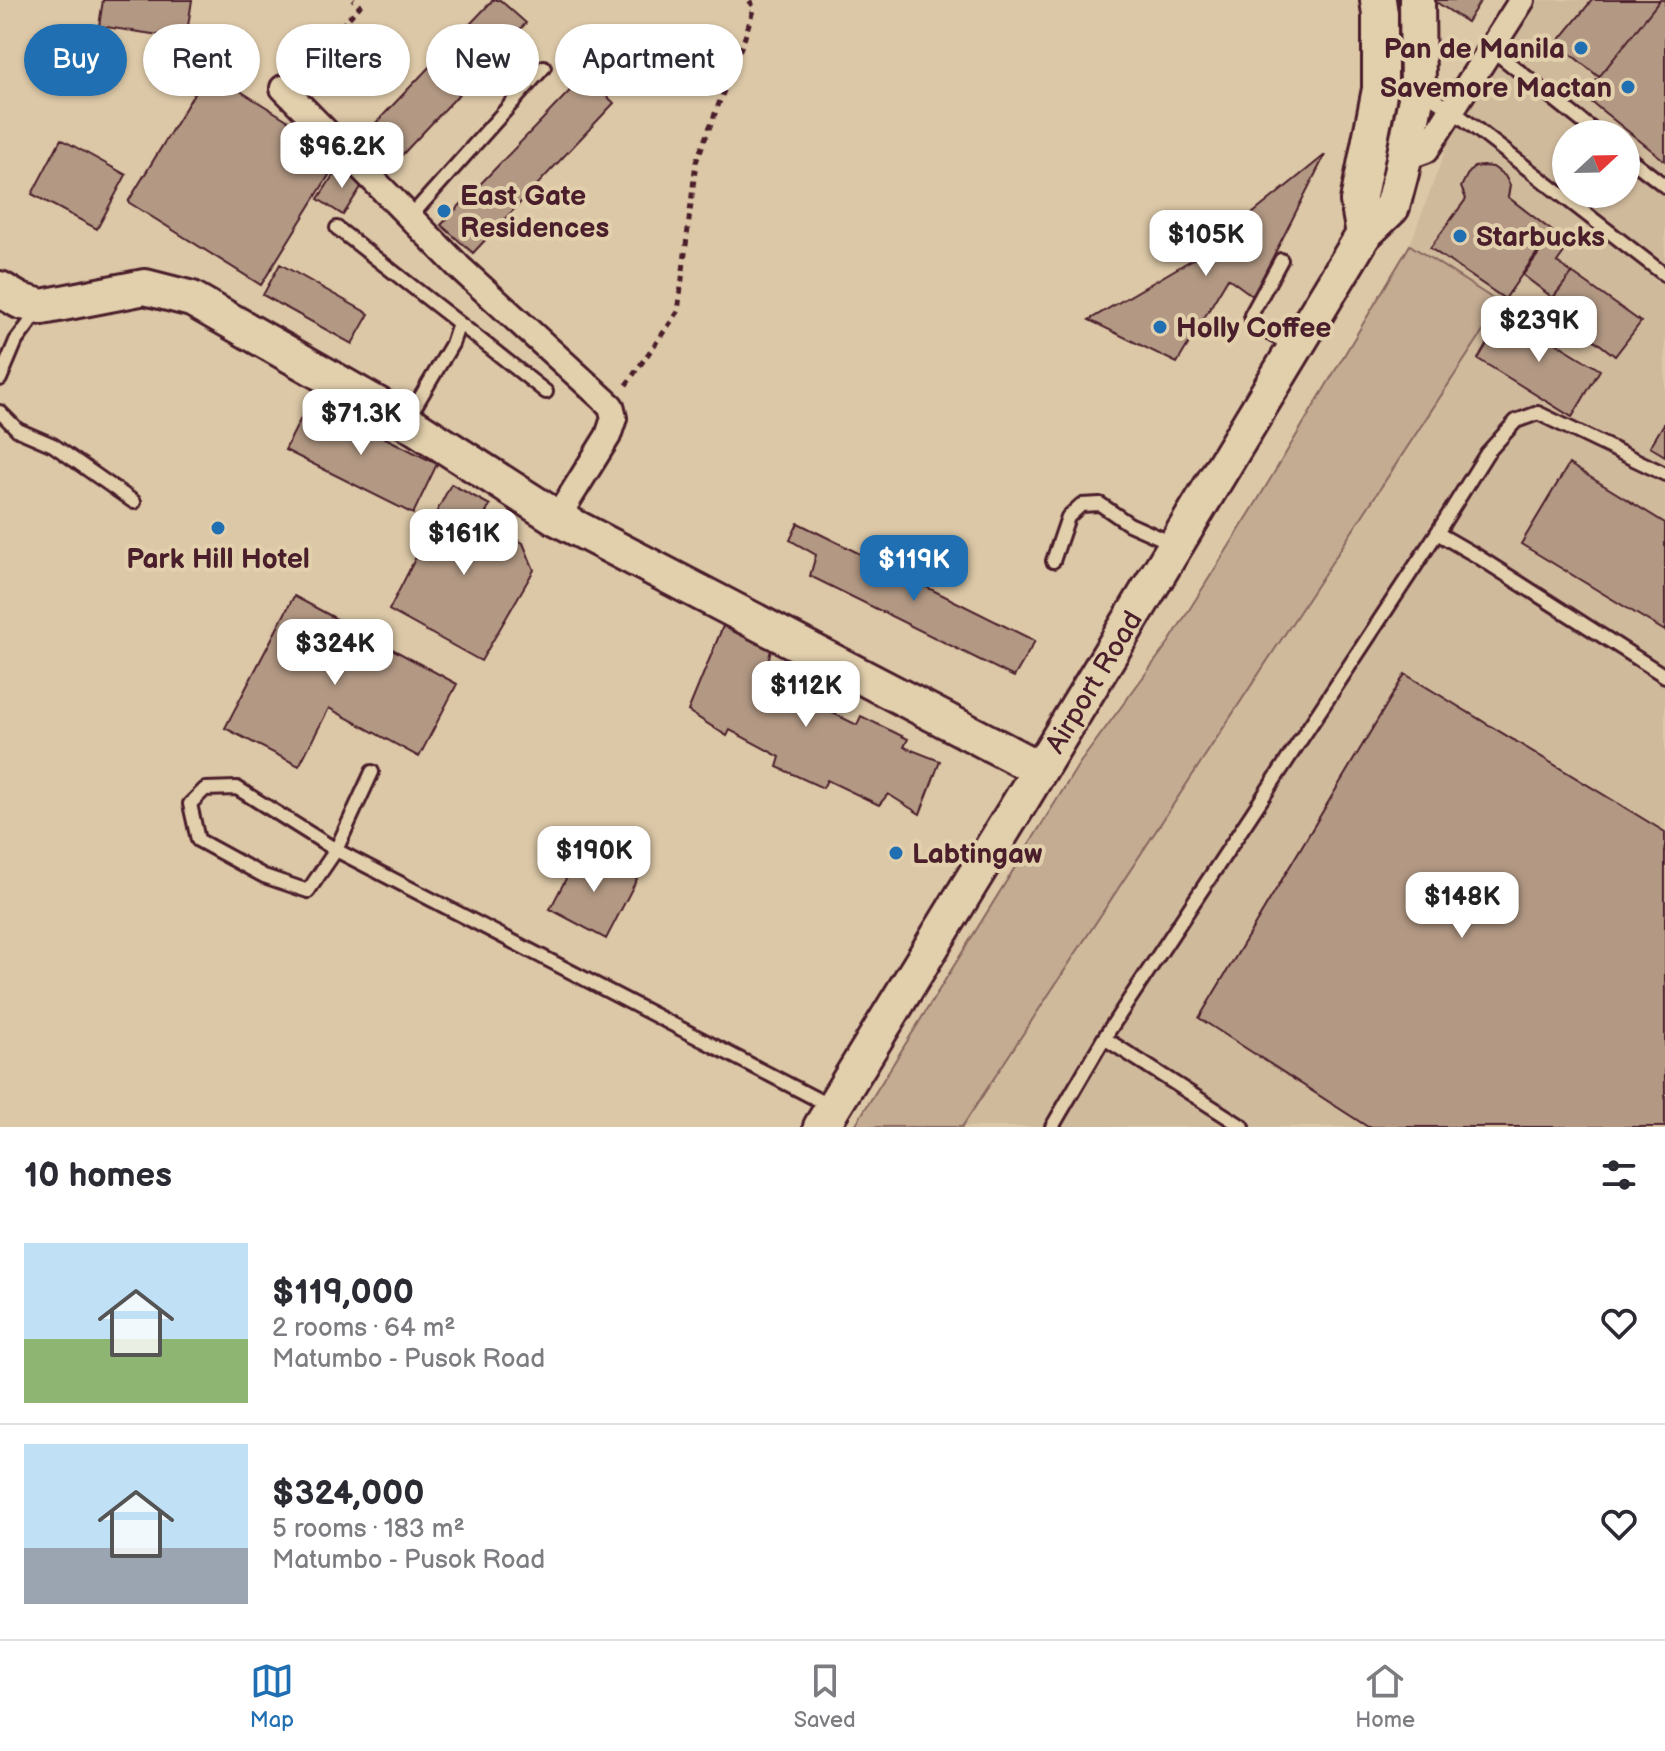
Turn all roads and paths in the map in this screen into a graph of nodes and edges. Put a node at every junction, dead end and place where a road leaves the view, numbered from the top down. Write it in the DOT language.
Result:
graph roads {
  1 [pos="353,0"];
  2 [pos="749,0"];
  3 [pos="1378,0"];
  4 [pos="1417,0"];
  5 [pos="1522,0"];
  6 [pos="343,24"];
  7 [pos="1490,48"];
  8 [pos="544,67"];
  9 [pos="1418,89"];
  10 [pos="291,96"];
  11 [pos="1452,110"];
  12 [pos="1580,120"];
  13 [pos="1404,158"];
  14 [pos="1640,167"];
  15 [pos="1665,186"];
  16 [pos="410,217"];
  17 [pos="337,228"];
  18 [pos="1364,234"];
  19 [pos="1281,260"];
  20 [pos="1665,275"];
  21 [pos="0,289"];
  22 [pos="42,307"];
  23 [pos="459,323"];
  24 [pos="1295,347"];
  25 [pos="0,379"];
  26 [pos="546,392"];
  27 [pos="611,406"];
  28 [pos="0,412"];
  29 [pos="406,421"];
  30 [pos="1665,474"];
  31 [pos="134,502"];
  32 [pos="557,518"];
  33 [pos="1437,533"];
  34 [pos="1175,545"];
  35 [pos="1053,561"];
  36 [pos="1665,676"];
  37 [pos="1039,769"];
  38 [pos="372,772"];
  39 [pos="336,850"];
  40 [pos="1104,1038"];
  41 [pos="827,1117"];
  42 [pos="1052,1127"];
  43 [pos="1243,1127"];
  1 -- 6 [label="path"];
  2 -- 27 [label="path"];
  3 -- 18 [label="street"];
  4 -- 9 [label="street, Airport Road"];
  5 -- 7 [label="street"];
  7 -- 11 [label="street"];
  7 -- 12 [label="lane"];
  8 -- 16 [label="lane"];
  9 -- 11 [label="lane"];
  9 -- 13 [label="street, Airport Road"];
  10 -- 16 [label="street"];
  11 -- 13 [label="street"];
  11 -- 20 [label="lane"];
  13 -- 18 [label="street, Airport Road"];
  14 -- 15 [label="lane"];
  16 -- 27 [label="street"];
  17 -- 23 [label="lane"];
  18 -- 24 [label="street, Airport Road"];
  19 -- 24 [label="lane"];
  21 -- 22 [label="street"];
  22 -- 25 [label="lane"];
  22 -- 29 [label="street"];
  23 -- 26 [label="lane"];
  23 -- 29 [label="lane"];
  24 -- 34 [label="street, Airport Road"];
  27 -- 32 [label="street"];
  28 -- 31 [label="lane"];
  29 -- 32 [label="street"];
  30 -- 33 [label="lane"];
  32 -- 37 [label="street"];
  33 -- 36 [label="lane"];
  33 -- 40 [label="lane"];
  34 -- 35 [label="lane"];
  34 -- 37 [label="street, Airport Road"];
  37 -- 41 [label="street, Airport Road"];
  38 -- 39 [label="lane"];
  39 -- 39 [label="lane"];
  39 -- 41 [label="lane"];
  40 -- 42 [label="lane"];
  40 -- 43 [label="lane"];
}
